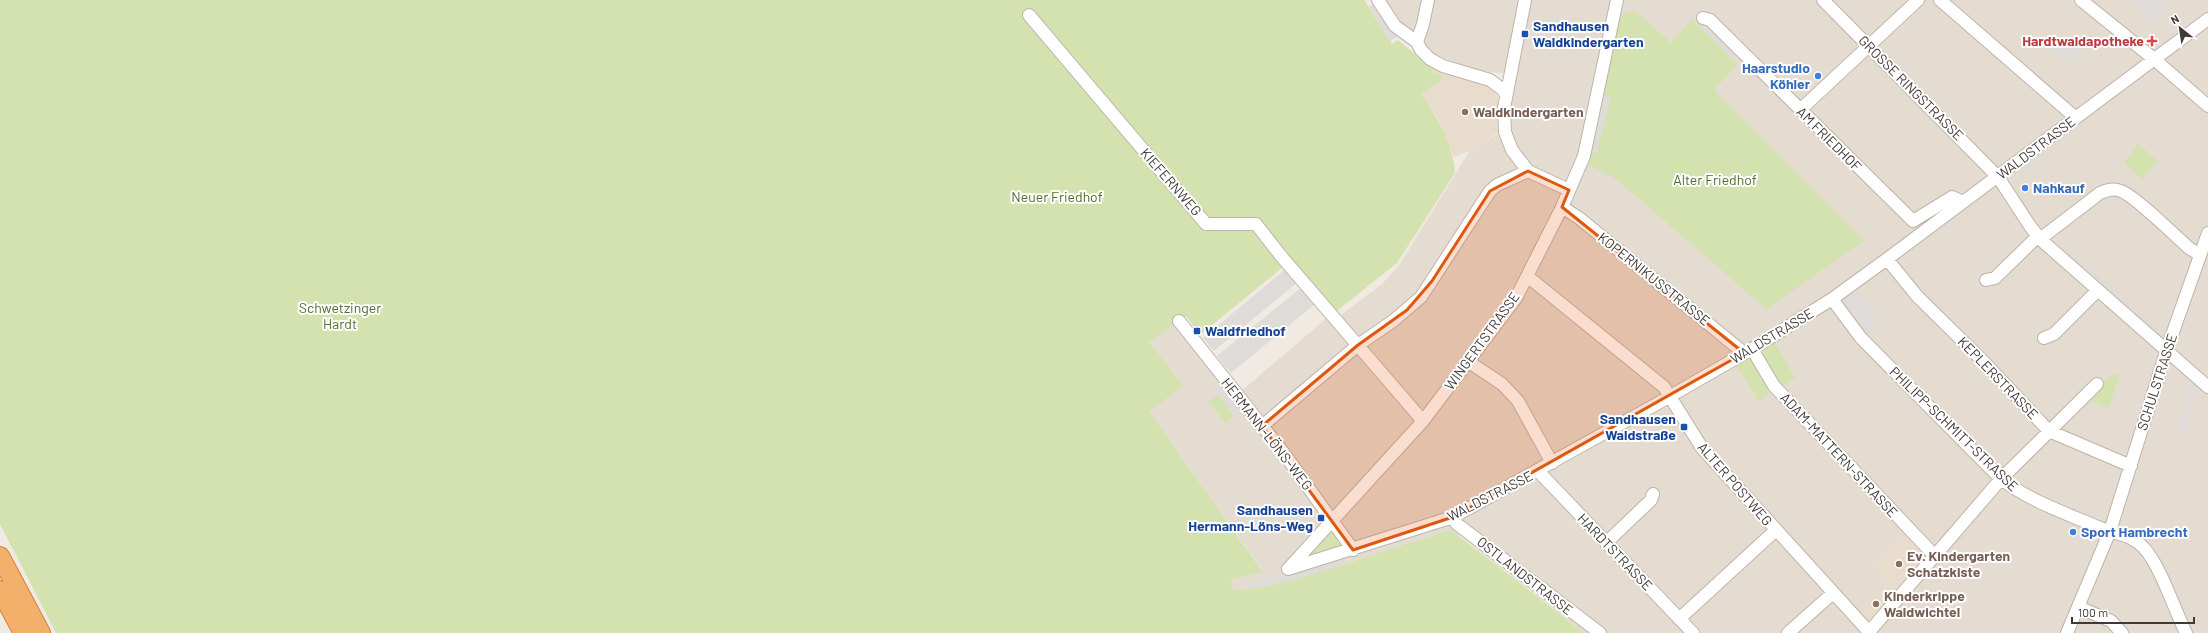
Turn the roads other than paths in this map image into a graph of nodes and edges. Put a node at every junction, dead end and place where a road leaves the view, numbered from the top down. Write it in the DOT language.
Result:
graph roads {
  1 [pos="1378,0"];
  2 [pos="1428,0"];
  3 [pos="1525,0"];
  4 [pos="1617,0"];
  5 [pos="1823,0"];
  6 [pos="1918,0"];
  7 [pos="1940,0"];
  8 [pos="2081,0"];
  9 [pos="1029,16"];
  10 [pos="1703,18"];
  11 [pos="2208,19"];
  12 [pos="1417,42"];
  13 [pos="1869,46"];
  14 [pos="2154,59"];
  15 [pos="1512,70"];
  16 [pos="1482,76"];
  17 [pos="1506,94"];
  18 [pos="2208,106"];
  19 [pos="1800,110"];
  20 [pos="2076,118"];
  21 [pos="1528,171"];
  22 [pos="1998,176"];
  23 [pos="1569,190"];
  24 [pos="1963,202"];
  25 [pos="1562,207"];
  26 [pos="2208,233"];
  27 [pos="2039,237"];
  28 [pos="2200,255"];
  29 [pos="1887,259"];
  30 [pos="1527,276"];
  31 [pos="1986,280"];
  32 [pos="2098,290"];
  33 [pos="1832,299"];
  34 [pos="1179,321"];
  35 [pos="2044,338"];
  36 [pos="1358,345"];
  37 [pos="2167,349"];
  38 [pos="1748,351"];
  39 [pos="1468,362"];
  40 [pos="2098,384"];
  41 [pos="2208,387"];
  42 [pos="1670,396"];
  43 [pos="1423,421"];
  44 [pos="1262,426"];
  45 [pos="2050,431"];
  46 [pos="1552,463"];
  47 [pos="2131,466"];
  48 [pos="1538,471"];
  49 [pos="2001,479"];
  50 [pos="1653,494"];
  51 [pos="1453,517"];
  52 [pos="1332,520"];
  53 [pos="1776,530"];
  54 [pos="2110,531"];
  55 [pos="1606,543"];
  56 [pos="1353,550"];
  57 [pos="1935,556"];
  58 [pos="0,557"];
  59 [pos="1288,569"];
  60 [pos="0,590"];
  61 [pos="1833,593"];
  62 [pos="2078,607"];
  63 [pos="1679,619"];
  64 [pos="23,633"];
  65 [pos="41,633"];
  66 [pos="1600,633"];
  67 [pos="1693,633"];
  68 [pos="1788,633"];
  69 [pos="1869,633"];
  70 [pos="2067,633"];
  71 [pos="2122,633"];
  72 [pos="2186,633"];
  1 -- 12 [label="street"];
  2 -- 12 [label="street"];
  3 -- 15 [label="street"];
  4 -- 23 [label="street, WINGERTSTRASSE"];
  5 -- 13 [label="street, GROSSE RINGSTRASSE"];
  6 -- 13 [label="street"];
  7 -- 20 [label="street"];
  8 -- 14 [label="street"];
  9 -- 36 [label="street, KIEFERNWEG"];
  10 -- 19 [label="street, AM FRIEDHOF"];
  11 -- 14 [label="street, WALDSTRASSE"];
  12 -- 16 [label="street"];
  13 -- 19 [label="street"];
  13 -- 22 [label="street, GROSSE RINGSTRASSE"];
  14 -- 18 [label="street"];
  14 -- 20 [label="street, WALDSTRASSE"];
  15 -- 16 [label="street"];
  15 -- 17 [label="street"];
  16 -- 17 [label="street"];
  17 -- 21 [label="street"];
  19 -- 24 [label="street, AM FRIEDHOF"];
  20 -- 22 [label="street, WALDSTRASSE"];
  21 -- 23 [label="street"];
  21 -- 36 [label="street"];
  22 -- 24 [label="street, WALDSTRASSE"];
  22 -- 27 [label="street, GROSSE RINGSTRASSE"];
  23 -- 25 [label="street, WINGERTSTRASSE"];
  24 -- 29 [label="street, WALDSTRASSE"];
  25 -- 30 [label="street, WINGERTSTRASSE"];
  25 -- 38 [label="street, KOPERNIKUSSTRASSE"];
  26 -- 28 [label="street, SCHULSTRASSE"];
  27 -- 28 [label="street"];
  27 -- 31 [label="street"];
  27 -- 32 [label="street, GROSSE RINGSTRASSE"];
  28 -- 37 [label="street, SCHULSTRASSE"];
  29 -- 33 [label="street, WALDSTRASSE"];
  29 -- 45 [label="street, KEPLERSTRASSE"];
  30 -- 39 [label="street, WINGERTSTRASSE"];
  30 -- 42 [label="street, ALTER POSTWEG"];
  32 -- 35 [label="street"];
  32 -- 37 [label="street, GROSSE RINGSTRASSE"];
  33 -- 38 [label="street, WALDSTRASSE"];
  33 -- 49 [label="street, PHILIPP-SCHMITT-STRASSE"];
  34 -- 44 [label="street, HERMANN-LÖNS-WEG"];
  36 -- 43 [label="street, KIEFERNWEG"];
  36 -- 44 [label="street"];
  37 -- 41 [label="street, GROSSE RINGSTRASSE"];
  37 -- 47 [label="street, SCHULSTRASSE"];
  38 -- 42 [label="street, WALDSTRASSE"];
  38 -- 57 [label="street, ADAM-MATTERN-STRASSE"];
  39 -- 43 [label="street, WINGERTSTRASSE"];
  39 -- 46 [label="street"];
  40 -- 45 [label="street"];
  42 -- 46 [label="street, WALDSTRASSE"];
  42 -- 53 [label="street, ALTER POSTWEG"];
  43 -- 52 [label="street, WINGERTSTRASSE"];
  44 -- 52 [label="street, HERMANN-LÖNS-WEG"];
  45 -- 47 [label="street, KEPLERSTRASSE"];
  45 -- 49 [label="street"];
  46 -- 48 [label="street, WALDSTRASSE"];
  47 -- 54 [label="street, SCHULSTRASSE"];
  48 -- 51 [label="street, WALDSTRASSE"];
  48 -- 55 [label="street, HARDTSTRASSE"];
  49 -- 54 [label="street, PHILIPP-SCHMITT-STRASSE"];
  49 -- 57 [label="street"];
  50 -- 55 [label="street"];
  51 -- 56 [label="street, WALDSTRASSE"];
  51 -- 66 [label="street, OSTLANDSTRASSE"];
  52 -- 56 [label="street, HERMANN-LÖNS-WEG"];
  52 -- 59 [label="street, WINGERTSTRASSE"];
  53 -- 61 [label="street, ALTER POSTWEG"];
  53 -- 63 [label="street"];
  54 -- 62 [label="street, SCHULSTRASSE"];
  54 -- 72 [label="street, PHILIPP-SCHMITT-STRASSE"];
  55 -- 63 [label="street, HARDTSTRASSE"];
  56 -- 59 [label="street, WALDSTRASSE"];
  57 -- 69 [label="street"];
  58 -- 65 [label="highway"];
  60 -- 64 [label="highway"];
  61 -- 68 [label="street"];
  61 -- 69 [label="street, ALTER POSTWEG"];
  62 -- 70 [label="street, SCHULSTRASSE"];
  62 -- 71 [label="street"];
  63 -- 67 [label="street, HARDTSTRASSE"];
}
